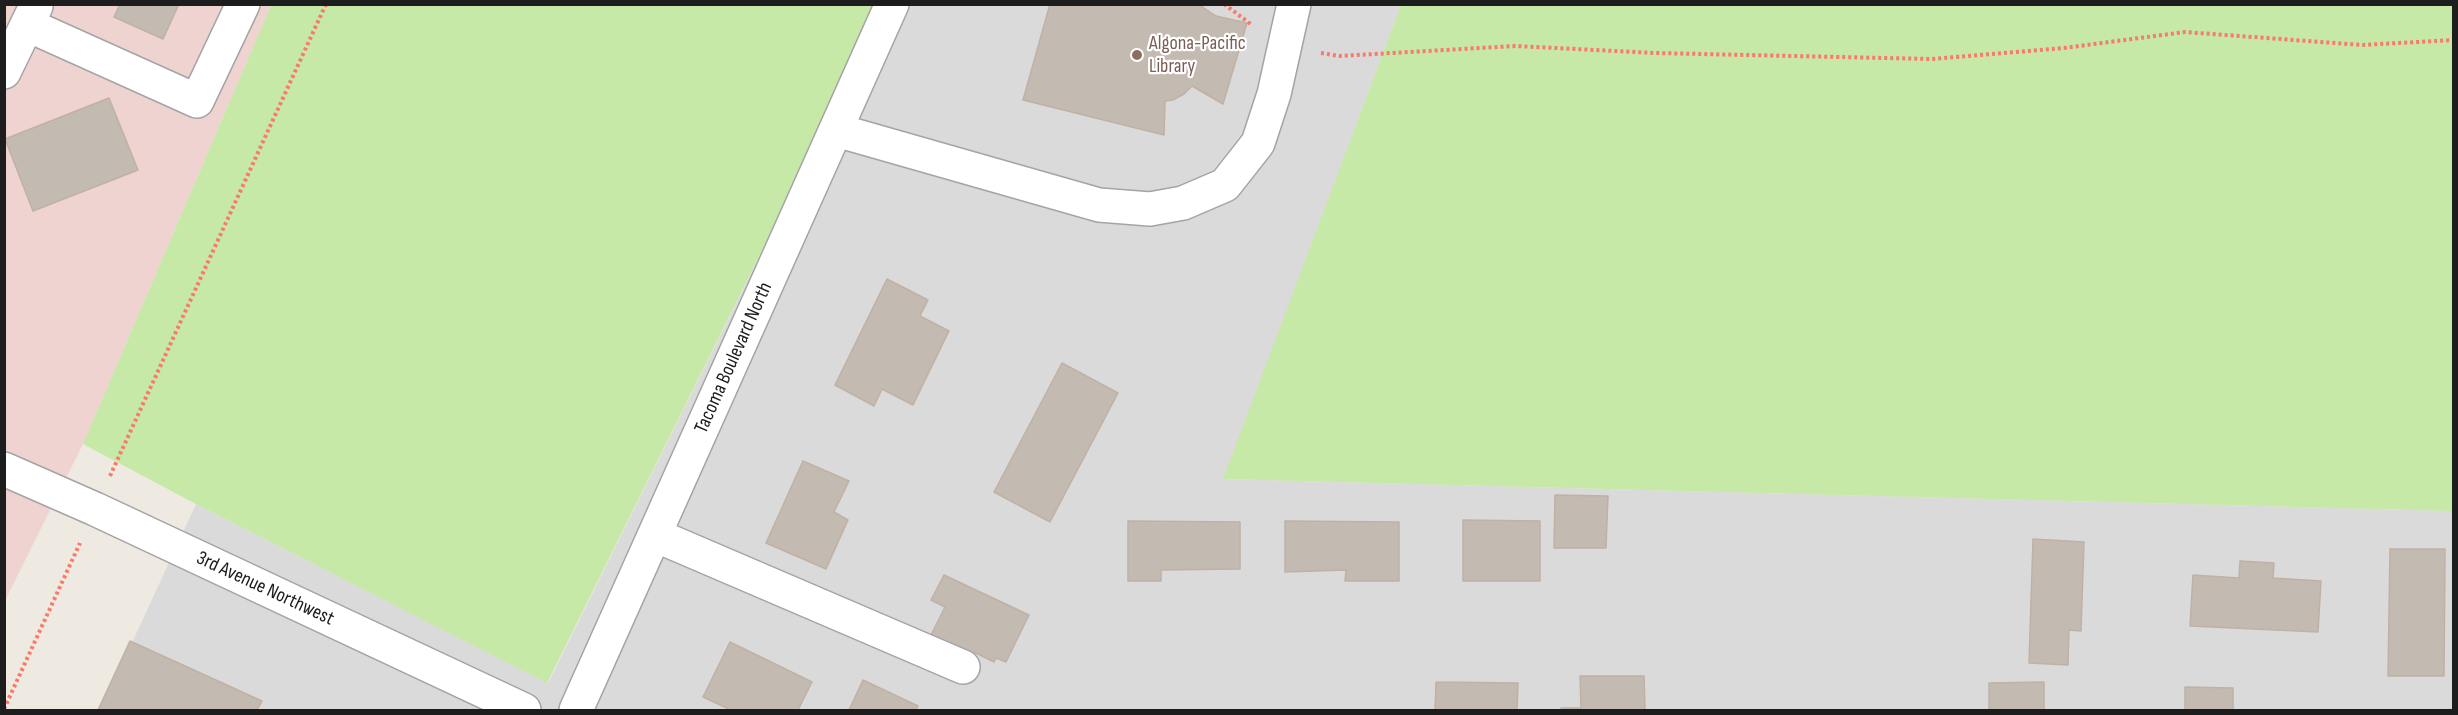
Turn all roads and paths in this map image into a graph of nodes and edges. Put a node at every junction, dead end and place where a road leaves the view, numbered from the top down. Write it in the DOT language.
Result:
graph roads {
  1 [pos="243,4"];
  2 [pos="326,4"];
  3 [pos="892,4"];
  4 [pos="1224,4"];
  5 [pos="1294,4"];
  6 [pos="32,15"];
  7 [pos="2454,40"];
  8 [pos="1284,47"];
  9 [pos="4,72"];
  10 [pos="836,130"];
  11 [pos="4,469"];
  12 [pos="110,478"];
  13 [pos="85,533"];
  14 [pos="655,535"];
  15 [pos="963,667"];
  16 [pos="4,709"];
  17 [pos="524,711"];
  18 [pos="576,711"];
  1 -- 6 [label="street"];
  2 -- 12 [label="path"];
  3 -- 10 [label="street, Tacoma Boulevard North"];
  4 -- 8 [label="path"];
  5 -- 8 [label="street"];
  6 -- 9 [label="street"];
  7 -- 8 [label="path"];
  8 -- 10 [label="street"];
  10 -- 14 [label="street, Tacoma Boulevard North"];
  11 -- 17 [label="street, 3rd Avenue Northwest"];
  13 -- 16 [label="path"];
  14 -- 15 [label="street"];
  14 -- 18 [label="street, Tacoma Boulevard North"];
}
